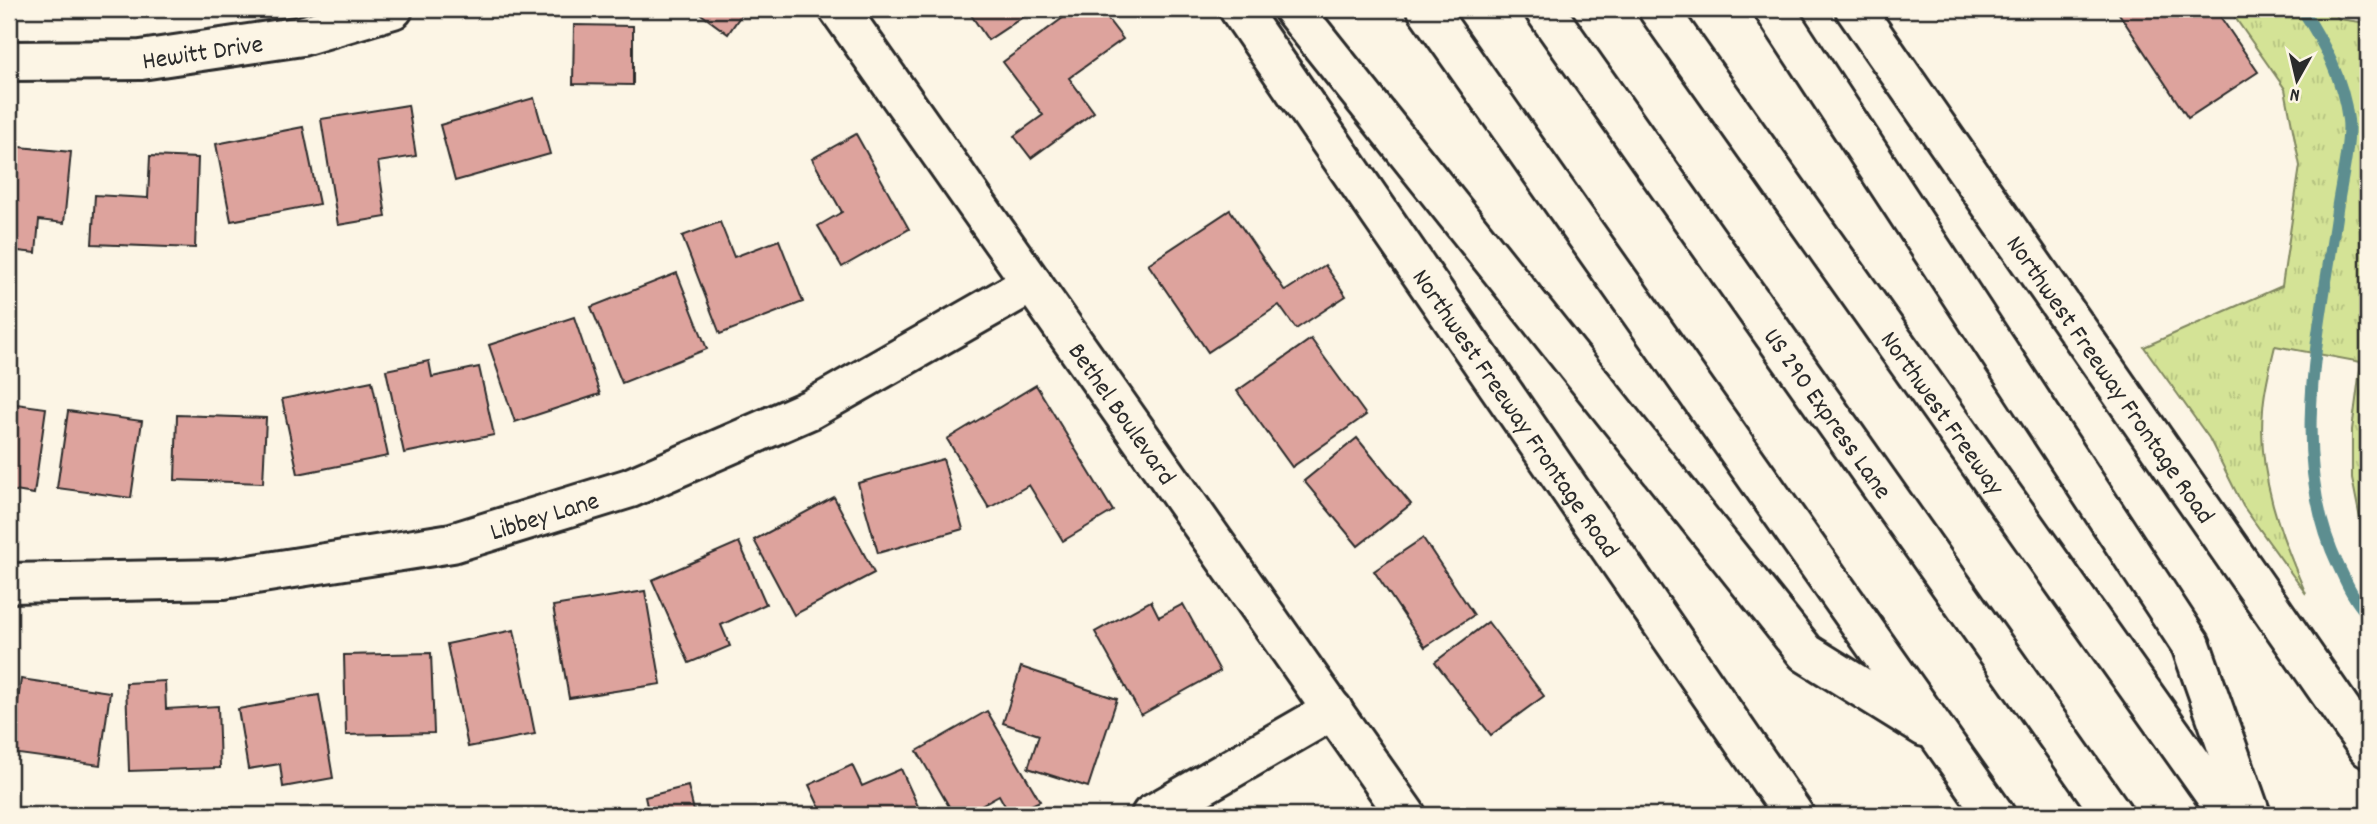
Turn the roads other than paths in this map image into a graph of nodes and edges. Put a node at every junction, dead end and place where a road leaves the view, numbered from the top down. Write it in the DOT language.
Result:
graph roads {
  1 [pos="393,9"];
  2 [pos="839,9"];
  3 [pos="1239,9"];
  4 [pos="1293,9"];
  5 [pos="1427,9"];
  6 [pos="1544,9"];
  7 [pos="1658,9"];
  8 [pos="1774,9"];
  9 [pos="1855,9"];
  10 [pos="9,61"];
  11 [pos="1032,283"];
  12 [pos="9,583"];
  13 [pos="1333,710"];
  14 [pos="1939,736"];
  15 [pos="2368,748"];
  16 [pos="1151,815"];
  17 [pos="1406,815"];
  18 [pos="1794,815"];
  19 [pos="1996,815"];
  20 [pos="2113,815"];
  21 [pos="2229,815"];
  22 [pos="2251,815"];
  1 -- 10 [label="main road, Hewitt Drive"];
  2 -- 11 [label="main road, Bethel Boulevard"];
  3 -- 18 [label="main road, Northwest Freeway Frontage Road"];
  4 -- 14 [label="main road"];
  5 -- 14 [label="main road"];
  6 -- 20 [label="main road, US 290 Express Lane"];
  7 -- 21 [label="main road, Northwest Freeway"];
  8 -- 22 [label="main road"];
  9 -- 15 [label="main road, Northwest Freeway Frontage Road"];
  11 -- 12 [label="main road, Libbey Lane"];
  11 -- 13 [label="main road, Bethel Boulevard"];
  13 -- 16 [label="main road"];
  13 -- 17 [label="main road, Bethel Boulevard"];
  14 -- 19 [label="main road"];
}
